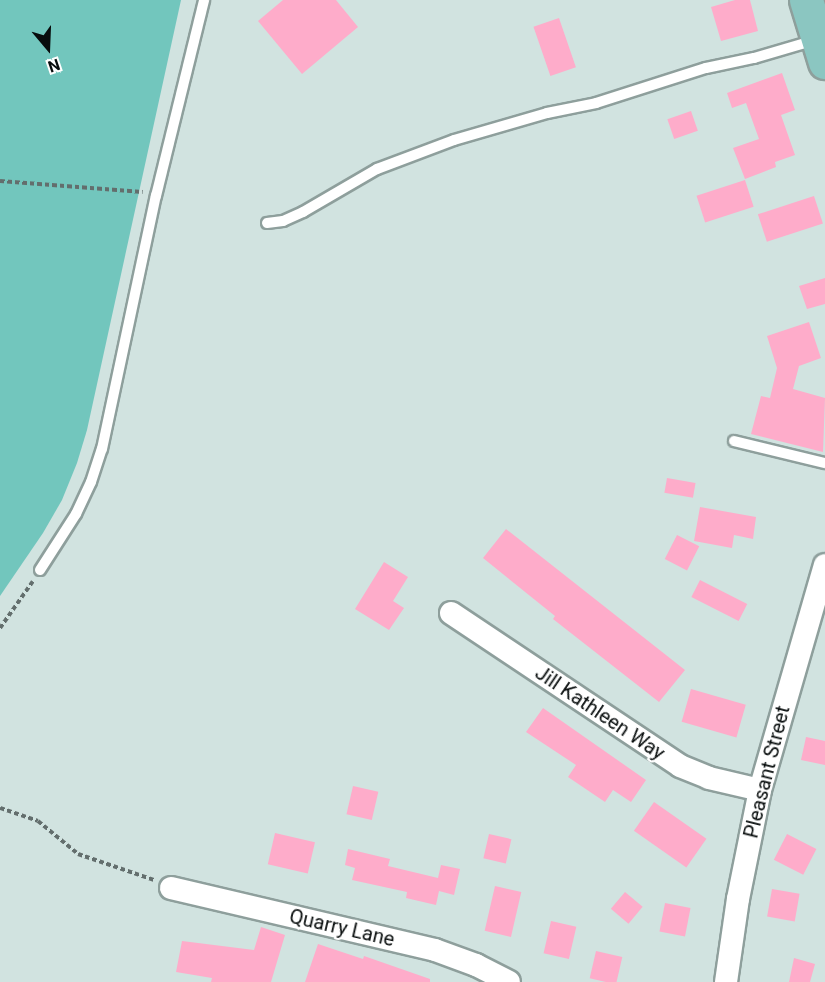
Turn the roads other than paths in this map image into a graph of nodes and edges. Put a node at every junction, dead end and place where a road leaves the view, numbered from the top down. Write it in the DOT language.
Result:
graph roads {
  1 [pos="204,0"];
  2 [pos="806,0"];
  3 [pos="821,50"];
  4 [pos="267,223"];
  5 [pos="734,441"];
  6 [pos="825,463"];
  7 [pos="825,566"];
  8 [pos="40,570"];
  9 [pos="451,613"];
  10 [pos="760,790"];
  11 [pos="171,888"];
  12 [pos="509,982"];
  13 [pos="726,982"];
  1 -- 8 [label="lane"];
  2 -- 3 [label="main road"];
  3 -- 4 [label="lane"];
  5 -- 6 [label="lane"];
  7 -- 10 [label="street, Pleasant Street"];
  9 -- 10 [label="street, Jill Kathleen Way"];
  10 -- 13 [label="street, Pleasant Street"];
  11 -- 12 [label="street, Quarry Lane"];
}
